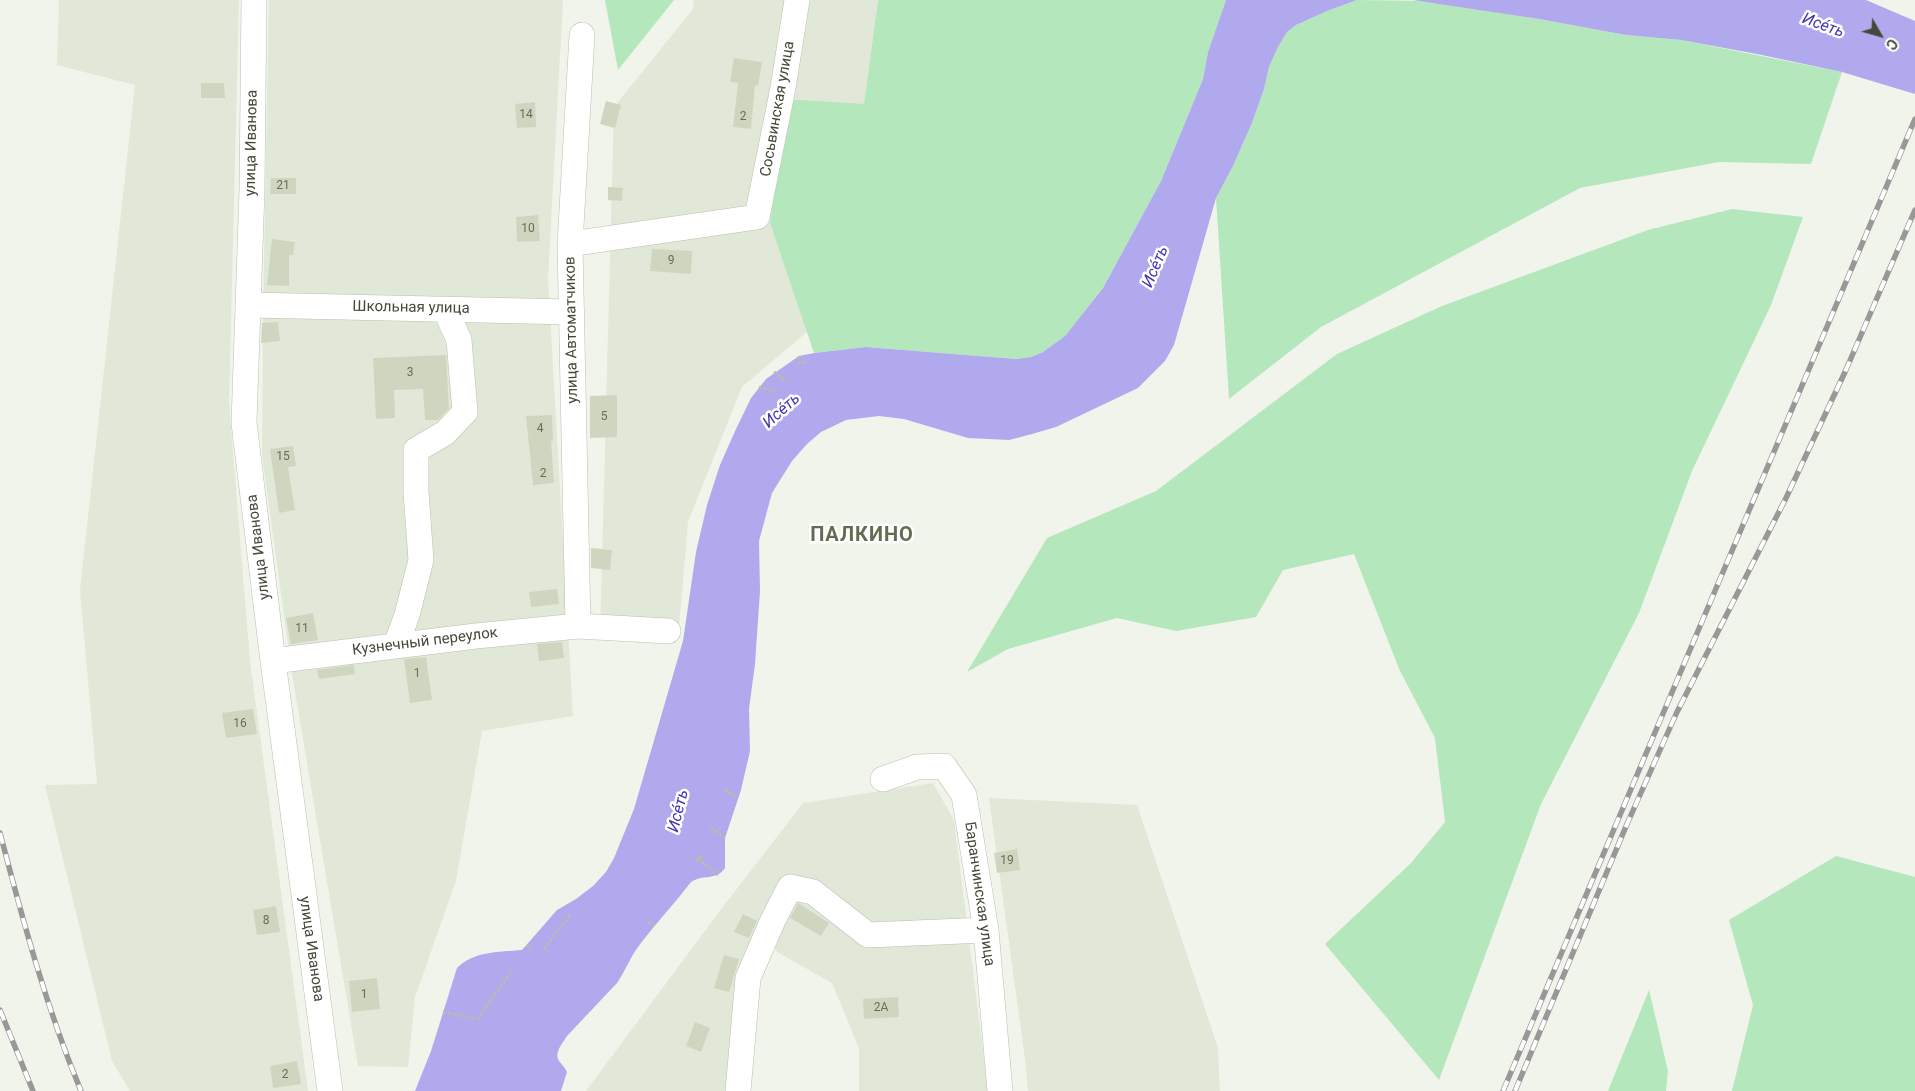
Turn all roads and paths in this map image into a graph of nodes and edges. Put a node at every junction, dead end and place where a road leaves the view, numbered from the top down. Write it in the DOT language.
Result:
graph roads {
  1 [pos="254,0"];
  2 [pos="797,0"];
  3 [pos="582,35"];
  4 [pos="570,244"];
  5 [pos="250,305"];
  6 [pos="445,309"];
  7 [pos="572,312"];
  8 [pos="799,356"];
  9 [pos="806,363"];
  10 [pos="774,372"];
  11 [pos="787,382"];
  12 [pos="760,387"];
  13 [pos="776,392"];
  14 [pos="578,626"];
  15 [pos="668,631"];
  16 [pos="396,645"];
  17 [pos="272,661"];
  18 [pos="883,779"];
  19 [pos="725,790"];
  20 [pos="738,798"];
  21 [pos="711,828"];
  22 [pos="725,838"];
  23 [pos="698,858"];
  24 [pos="718,876"];
  25 [pos="570,915"];
  26 [pos="648,922"];
  27 [pos="655,926"];
  28 [pos="986,930"];
  29 [pos="527,945"];
  30 [pos="532,949"];
  31 [pos="544,949"];
  32 [pos="511,971"];
  33 [pos="443,1012"];
  34 [pos="330,1091"];
  35 [pos="738,1091"];
  36 [pos="1000,1091"];
  1 -- 5 [label="street, улица Иванова"];
  2 -- 4 [label="street, Сосьвинская улица"];
  3 -- 4 [label="street, улица Автоматчиков"];
  4 -- 7 [label="street, улица Автоматчиков"];
  5 -- 6 [label="street, Школьная улица"];
  5 -- 17 [label="street, улица Иванова"];
  6 -- 7 [label="street, Школьная улица"];
  6 -- 16 [label="street"];
  7 -- 14 [label="street, улица Автоматчиков"];
  8 -- 9 [label="path"];
  10 -- 11 [label="path"];
  12 -- 13 [label="path"];
  14 -- 15 [label="street, Кузнечный переулок"];
  14 -- 16 [label="street, Кузнечный переулок"];
  16 -- 17 [label="street, Кузнечный переулок"];
  17 -- 34 [label="street, улица Иванова"];
  18 -- 28 [label="street, Баранчинская улица"];
  19 -- 20 [label="path"];
  21 -- 22 [label="path"];
  23 -- 24 [label="path"];
  25 -- 31 [label="path"];
  26 -- 27 [label="path"];
  28 -- 35 [label="street"];
  28 -- 36 [label="street, Баранчинская улица"];
  29 -- 30 [label="path"];
  32 -- 33 [label="path"];
}
